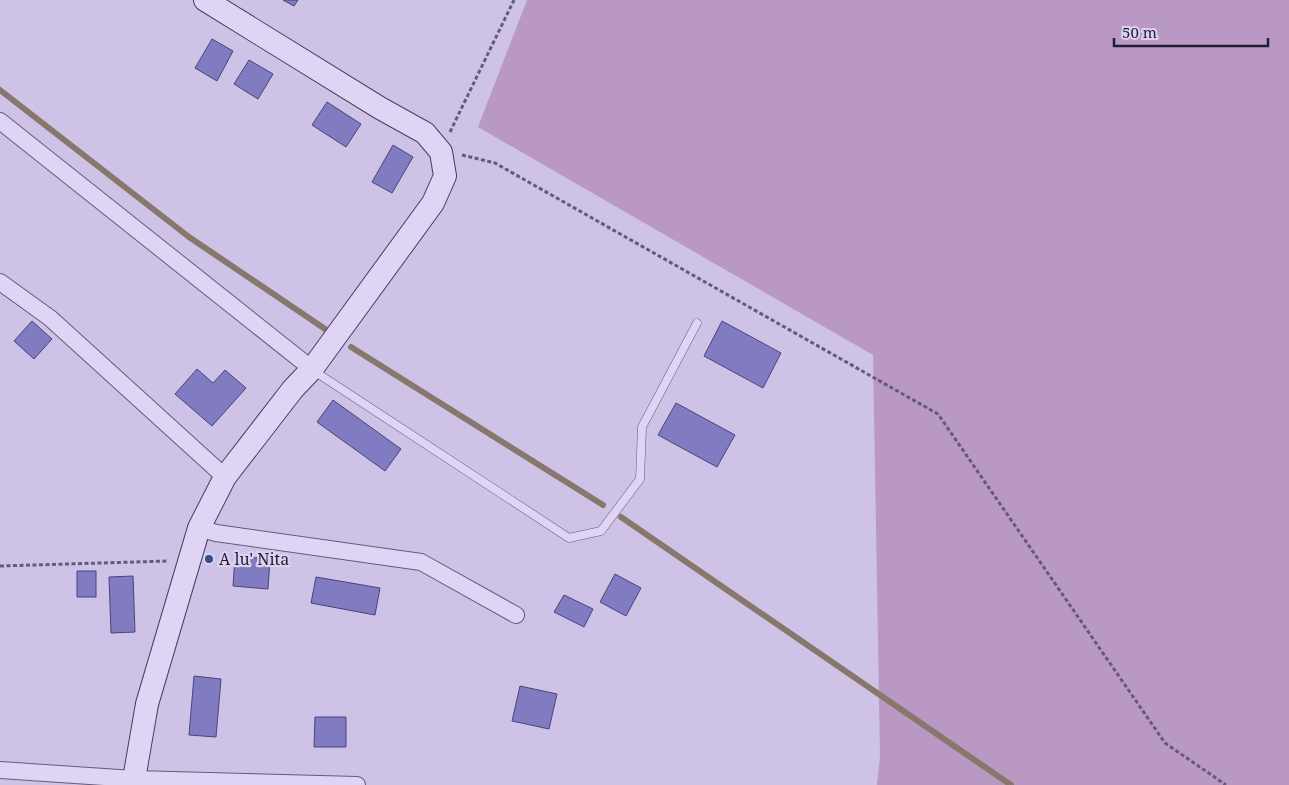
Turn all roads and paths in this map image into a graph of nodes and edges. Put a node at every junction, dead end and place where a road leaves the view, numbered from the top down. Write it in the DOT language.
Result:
graph roads {
  1 [pos="205,0"];
  2 [pos="514,0"];
  3 [pos="0,121"];
  4 [pos="441,152"];
  5 [pos="0,282"];
  6 [pos="698,323"];
  7 [pos="312,369"];
  8 [pos="224,477"];
  9 [pos="199,528"];
  10 [pos="188,564"];
  11 [pos="0,566"];
  12 [pos="516,615"];
  13 [pos="0,770"];
  14 [pos="133,782"];
  15 [pos="357,785"];
  16 [pos="1226,785"];
  1 -- 4 [label="street"];
  2 -- 4 [label="path"];
  3 -- 7 [label="street"];
  4 -- 7 [label="street"];
  4 -- 16 [label="path"];
  5 -- 8 [label="street"];
  6 -- 7 [label="lane"];
  7 -- 8 [label="street"];
  8 -- 9 [label="street"];
  9 -- 10 [label="street"];
  9 -- 12 [label="street"];
  10 -- 11 [label="path"];
  10 -- 14 [label="street"];
  13 -- 14 [label="street"];
  14 -- 15 [label="street"];
}
